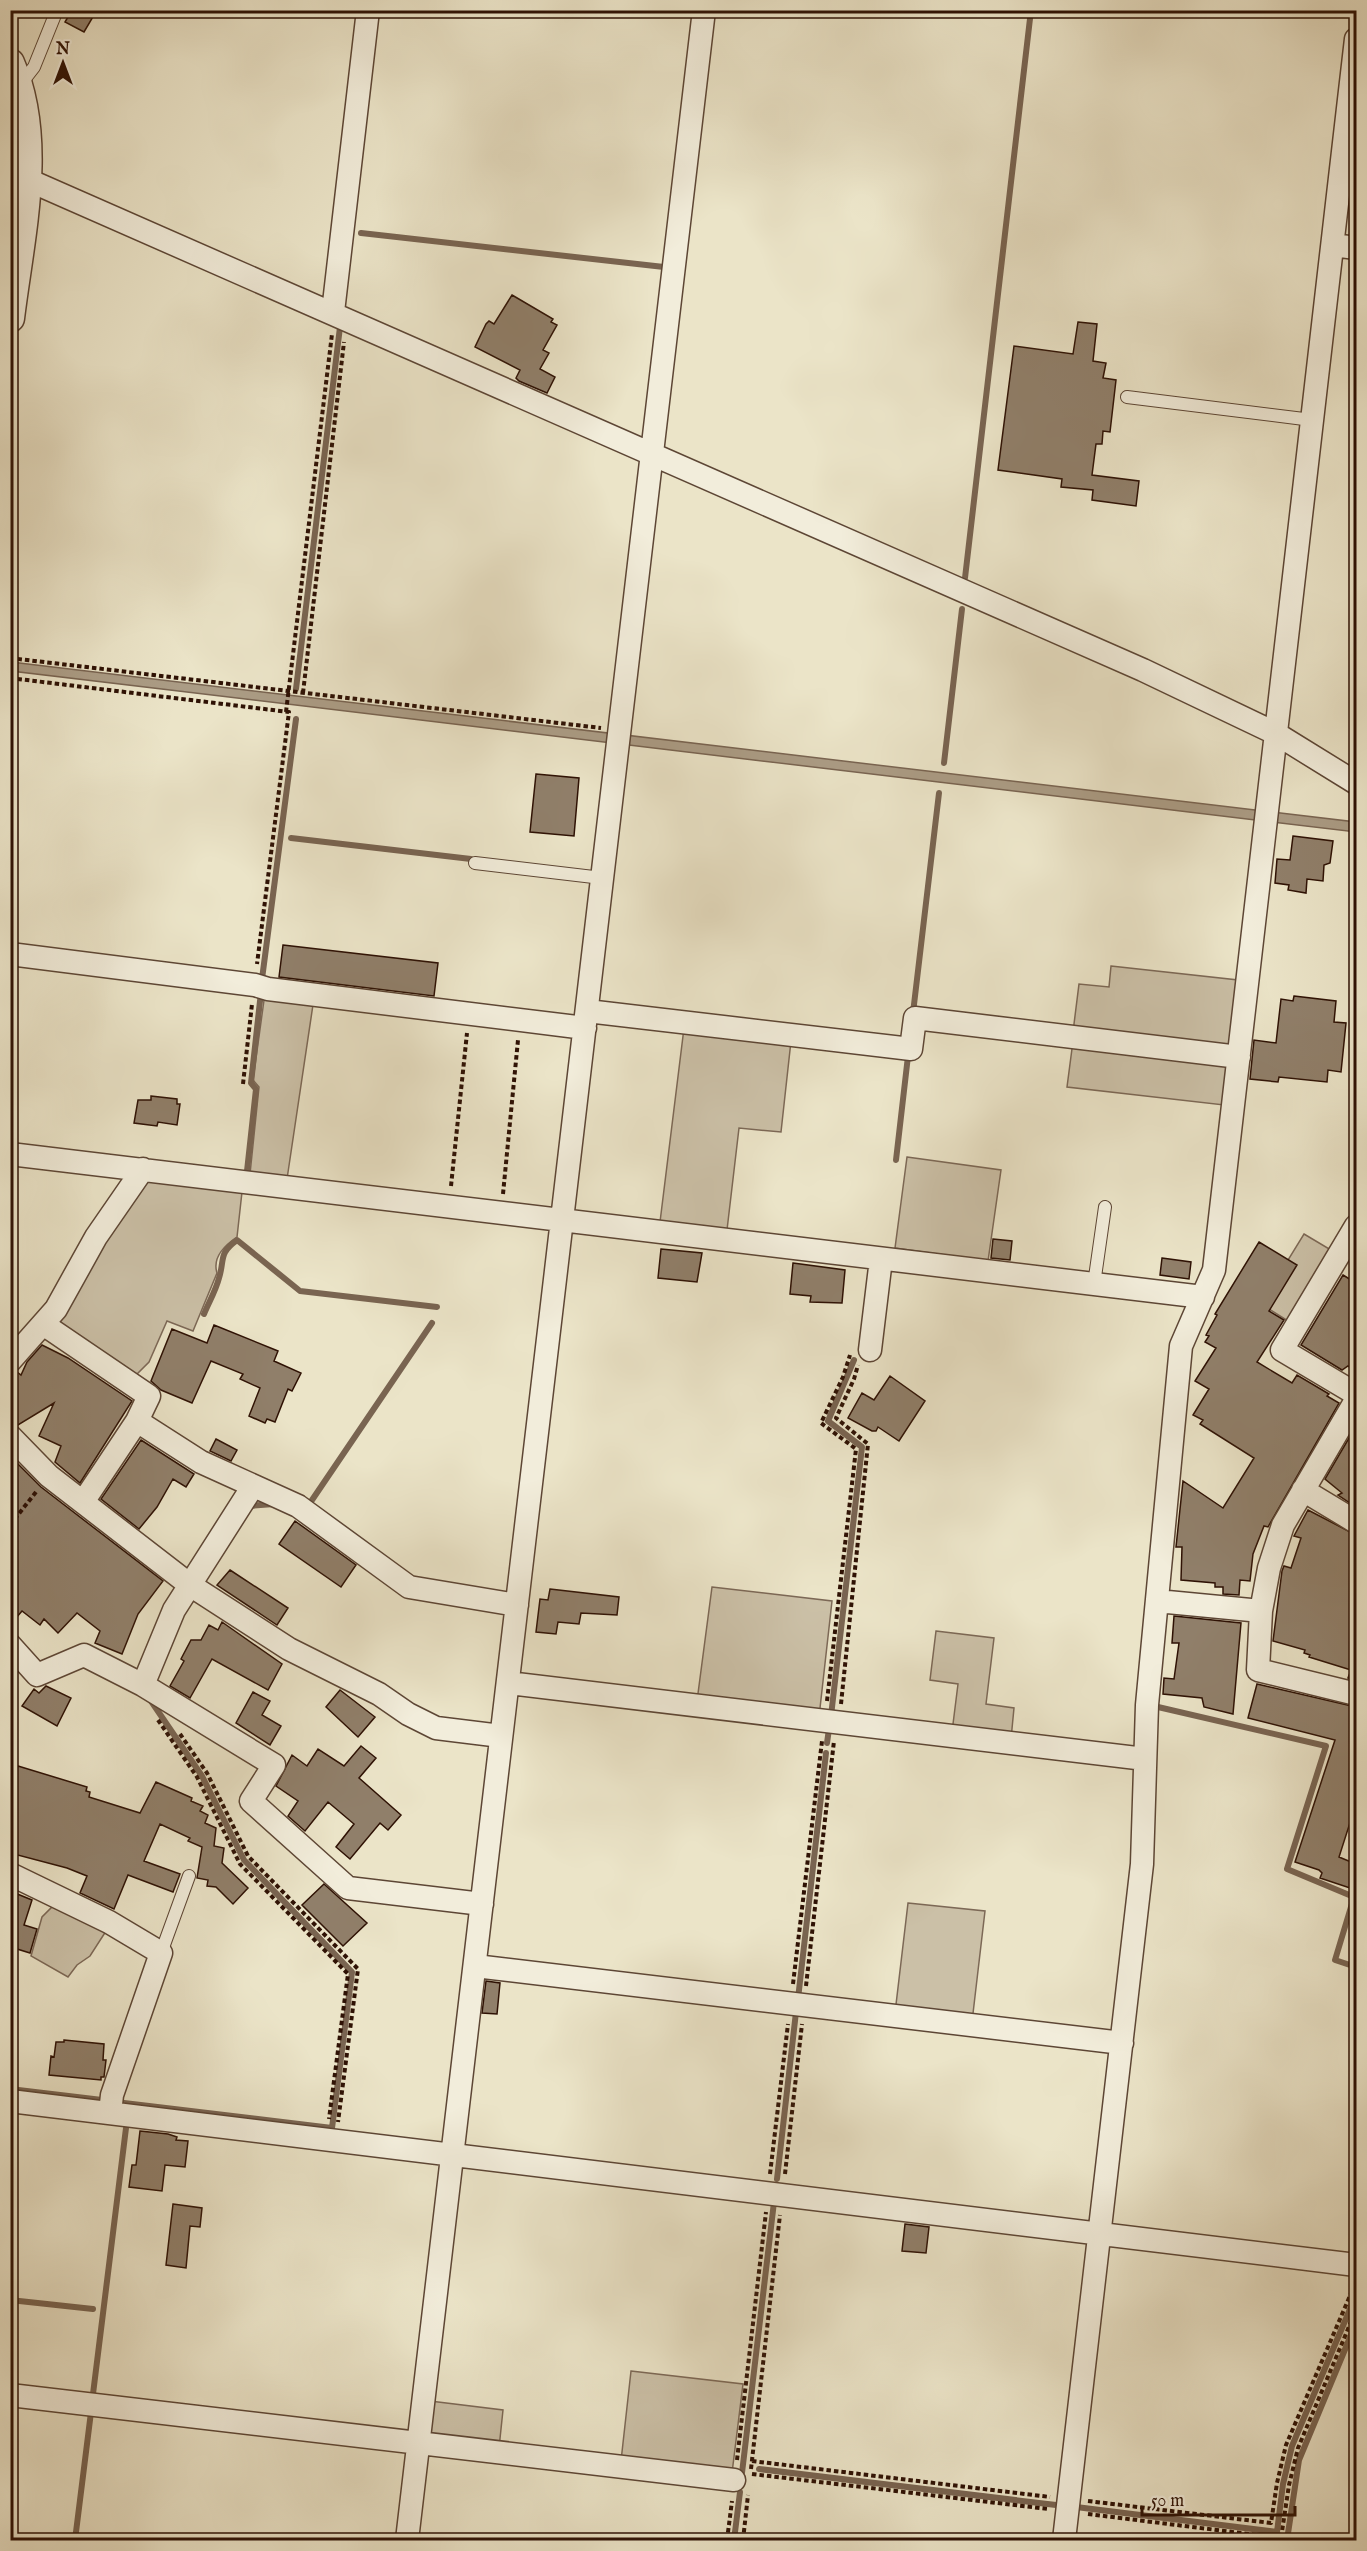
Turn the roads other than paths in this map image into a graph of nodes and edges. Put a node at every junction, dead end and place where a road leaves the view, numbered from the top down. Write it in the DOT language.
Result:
graph roads {
  1 [pos="57,10"];
  2 [pos="368,10"];
  3 [pos="704,10"];
  4 [pos="1356,39"];
  5 [pos="15,74"];
  6 [pos="19,175"];
  7 [pos="1333,245"];
  8 [pos="1356,248"];
  9 [pos="338,314"];
  10 [pos="10,318"];
  11 [pos="1127,397"];
  12 [pos="1312,420"];
  13 [pos="652,454"];
  14 [pos="1275,733"];
  15 [pos="1356,783"];
  16 [pos="475,863"];
  17 [pos="602,878"];
  18 [pos="10,954"];
  19 [pos="586,1020"];
  20 [pos="1239,1057"];
  21 [pos="10,1154"];
  22 [pos="143,1169"];
  23 [pos="1105,1207"];
  24 [pos="562,1220"];
  25 [pos="1356,1226"];
  26 [pos="881,1259"];
  27 [pos="1348,1261"];
  28 [pos="1094,1284"];
  29 [pos="1203,1297"];
  30 [pos="43,1324"];
  31 [pos="865,1352"];
  32 [pos="10,1361"];
  33 [pos="1356,1394"];
  34 [pos="1356,1400"];
  35 [pos="137,1421"];
  36 [pos="10,1436"];
  37 [pos="253,1486"];
  38 [pos="1303,1491"];
  39 [pos="83,1502"];
  40 [pos="1356,1522"];
  41 [pos="190,1585"];
  42 [pos="1157,1601"];
  43 [pos="517,1605"];
  44 [pos="1261,1611"];
  45 [pos="10,1645"];
  46 [pos="508,1683"];
  47 [pos="143,1685"];
  48 [pos="1356,1694"];
  49 [pos="501,1736"];
  50 [pos="1146,1759"];
  51 [pos="10,1874"];
  52 [pos="189,1876"];
  53 [pos="482,1904"];
  54 [pos="161,1953"];
  55 [pos="475,1966"];
  56 [pos="1122,2043"];
  57 [pos="10,2101"];
  58 [pos="110,2113"];
  59 [pos="453,2155"];
  60 [pos="1099,2234"];
  61 [pos="1356,2265"];
  62 [pos="10,2396"];
  63 [pos="419,2443"];
  64 [pos="743,2476"];
  65 [pos="407,2541"];
  66 [pos="1064,2541"];
  1 -- 5 [label="lane"];
  2 -- 9 [label="street"];
  3 -- 13 [label="street"];
  4 -- 7 [label="street"];
  5 -- 6 [label="street"];
  6 -- 9 [label="street"];
  6 -- 10 [label="street"];
  7 -- 8 [label="street"];
  7 -- 12 [label="street"];
  9 -- 13 [label="street"];
  11 -- 12 [label="lane"];
  12 -- 14 [label="street"];
  13 -- 14 [label="street"];
  13 -- 17 [label="street"];
  14 -- 15 [label="street"];
  14 -- 20 [label="street"];
  16 -- 17 [label="lane"];
  17 -- 19 [label="street"];
  18 -- 19 [label="street"];
  19 -- 20 [label="street"];
  19 -- 24 [label="street"];
  20 -- 29 [label="street"];
  21 -- 22 [label="street"];
  22 -- 24 [label="street"];
  22 -- 30 [label="street"];
  23 -- 28 [label="lane"];
  24 -- 26 [label="street"];
  24 -- 43 [label="street"];
  25 -- 27 [label="street"];
  26 -- 28 [label="street"];
  26 -- 31 [label="street"];
  27 -- 33 [label="street"];
  28 -- 29 [label="street"];
  29 -- 42 [label="street"];
  30 -- 32 [label="street"];
  30 -- 35 [label="street"];
  34 -- 38 [label="street"];
  35 -- 37 [label="street"];
  35 -- 39 [label="street"];
  36 -- 39 [label="street"];
  37 -- 41 [label="street"];
  37 -- 43 [label="street"];
  38 -- 40 [label="street"];
  38 -- 44 [label="street"];
  39 -- 41 [label="street"];
  41 -- 47 [label="street"];
  41 -- 49 [label="street"];
  42 -- 44 [label="street"];
  42 -- 50 [label="street"];
  43 -- 46 [label="street"];
  44 -- 48 [label="street"];
  45 -- 47 [label="street"];
  46 -- 49 [label="street"];
  46 -- 50 [label="street"];
  47 -- 53 [label="street"];
  49 -- 53 [label="street"];
  50 -- 56 [label="street"];
  51 -- 54 [label="street"];
  52 -- 54 [label="lane"];
  53 -- 55 [label="street"];
  54 -- 58 [label="street"];
  55 -- 56 [label="street"];
  55 -- 59 [label="street"];
  56 -- 60 [label="street"];
  57 -- 58 [label="street"];
  58 -- 59 [label="street"];
  59 -- 60 [label="street"];
  59 -- 63 [label="street"];
  60 -- 61 [label="street"];
  60 -- 66 [label="street"];
  62 -- 63 [label="street"];
  63 -- 64 [label="street"];
  63 -- 65 [label="street"];
}
